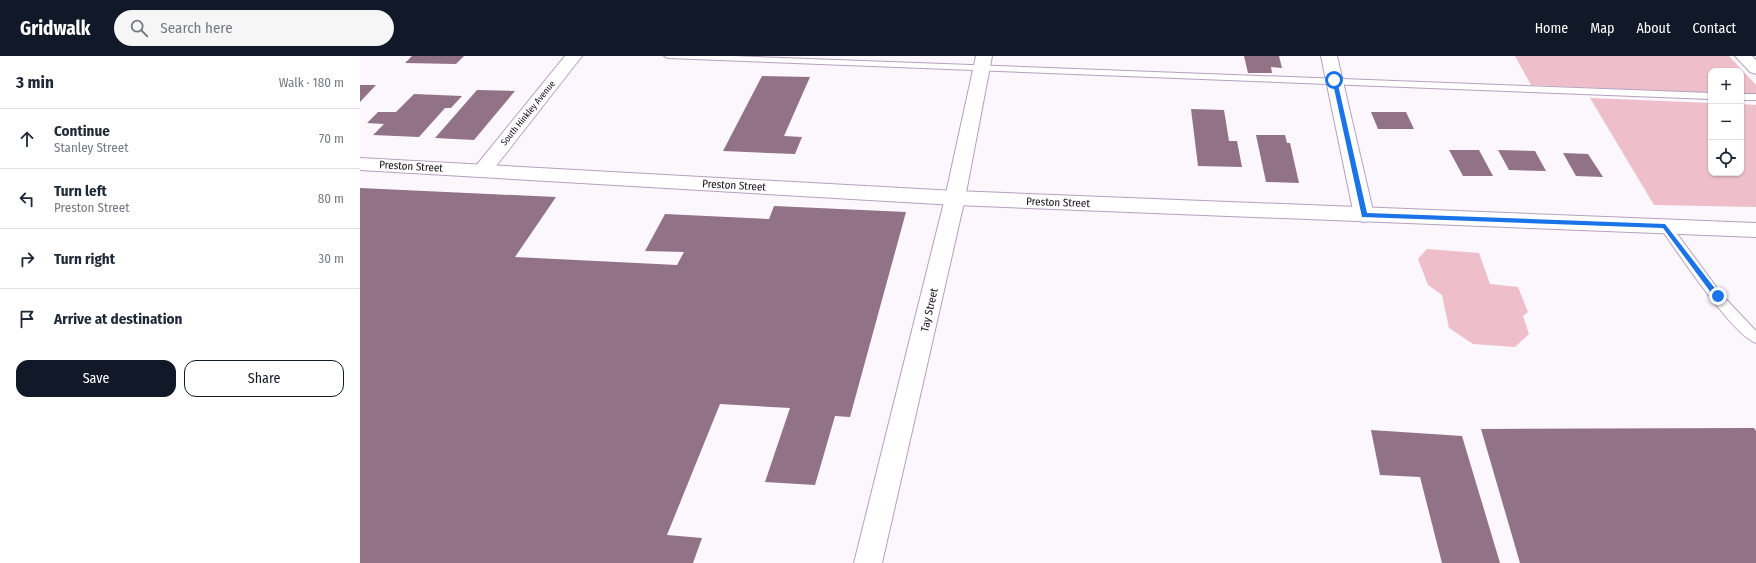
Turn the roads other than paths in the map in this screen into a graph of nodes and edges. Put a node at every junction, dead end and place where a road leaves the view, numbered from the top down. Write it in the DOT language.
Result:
graph roads {
  1 [pos="574,56"];
  2 [pos="668,56"];
  3 [pos="1329,56"];
  4 [pos="1744,56"];
  5 [pos="983,62"];
  6 [pos="1756,69"];
  7 [pos="1334,80"];
  8 [pos="1708,96"];
  9 [pos="1744,97"];
  10 [pos="1756,98"];
  11 [pos="360,164"];
  12 [pos="482,171"];
  13 [pos="955,198"];
  14 [pos="1364,215"];
  15 [pos="1665,226"];
  16 [pos="1756,230"];
  17 [pos="1756,338"];
  18 [pos="868,563"];
  1 -- 12 [label="street, South Hinkley Avenue"];
  2 -- 5 [label="lane"];
  3 -- 7 [label="street"];
  4 -- 6 [label="street"];
  5 -- 7 [label="lane"];
  5 -- 13 [label="street, Tay Street"];
  7 -- 8 [label="lane"];
  7 -- 14 [label="street"];
  9 -- 10 [label="lane"];
  11 -- 12 [label="street, Preston Street"];
  12 -- 13 [label="street, Preston Street"];
  13 -- 14 [label="street, Preston Street"];
  13 -- 18 [label="street, Tay Street"];
  14 -- 15 [label="street, Preston Street"];
  15 -- 16 [label="street, Preston Street"];
  15 -- 17 [label="lane"];
}
